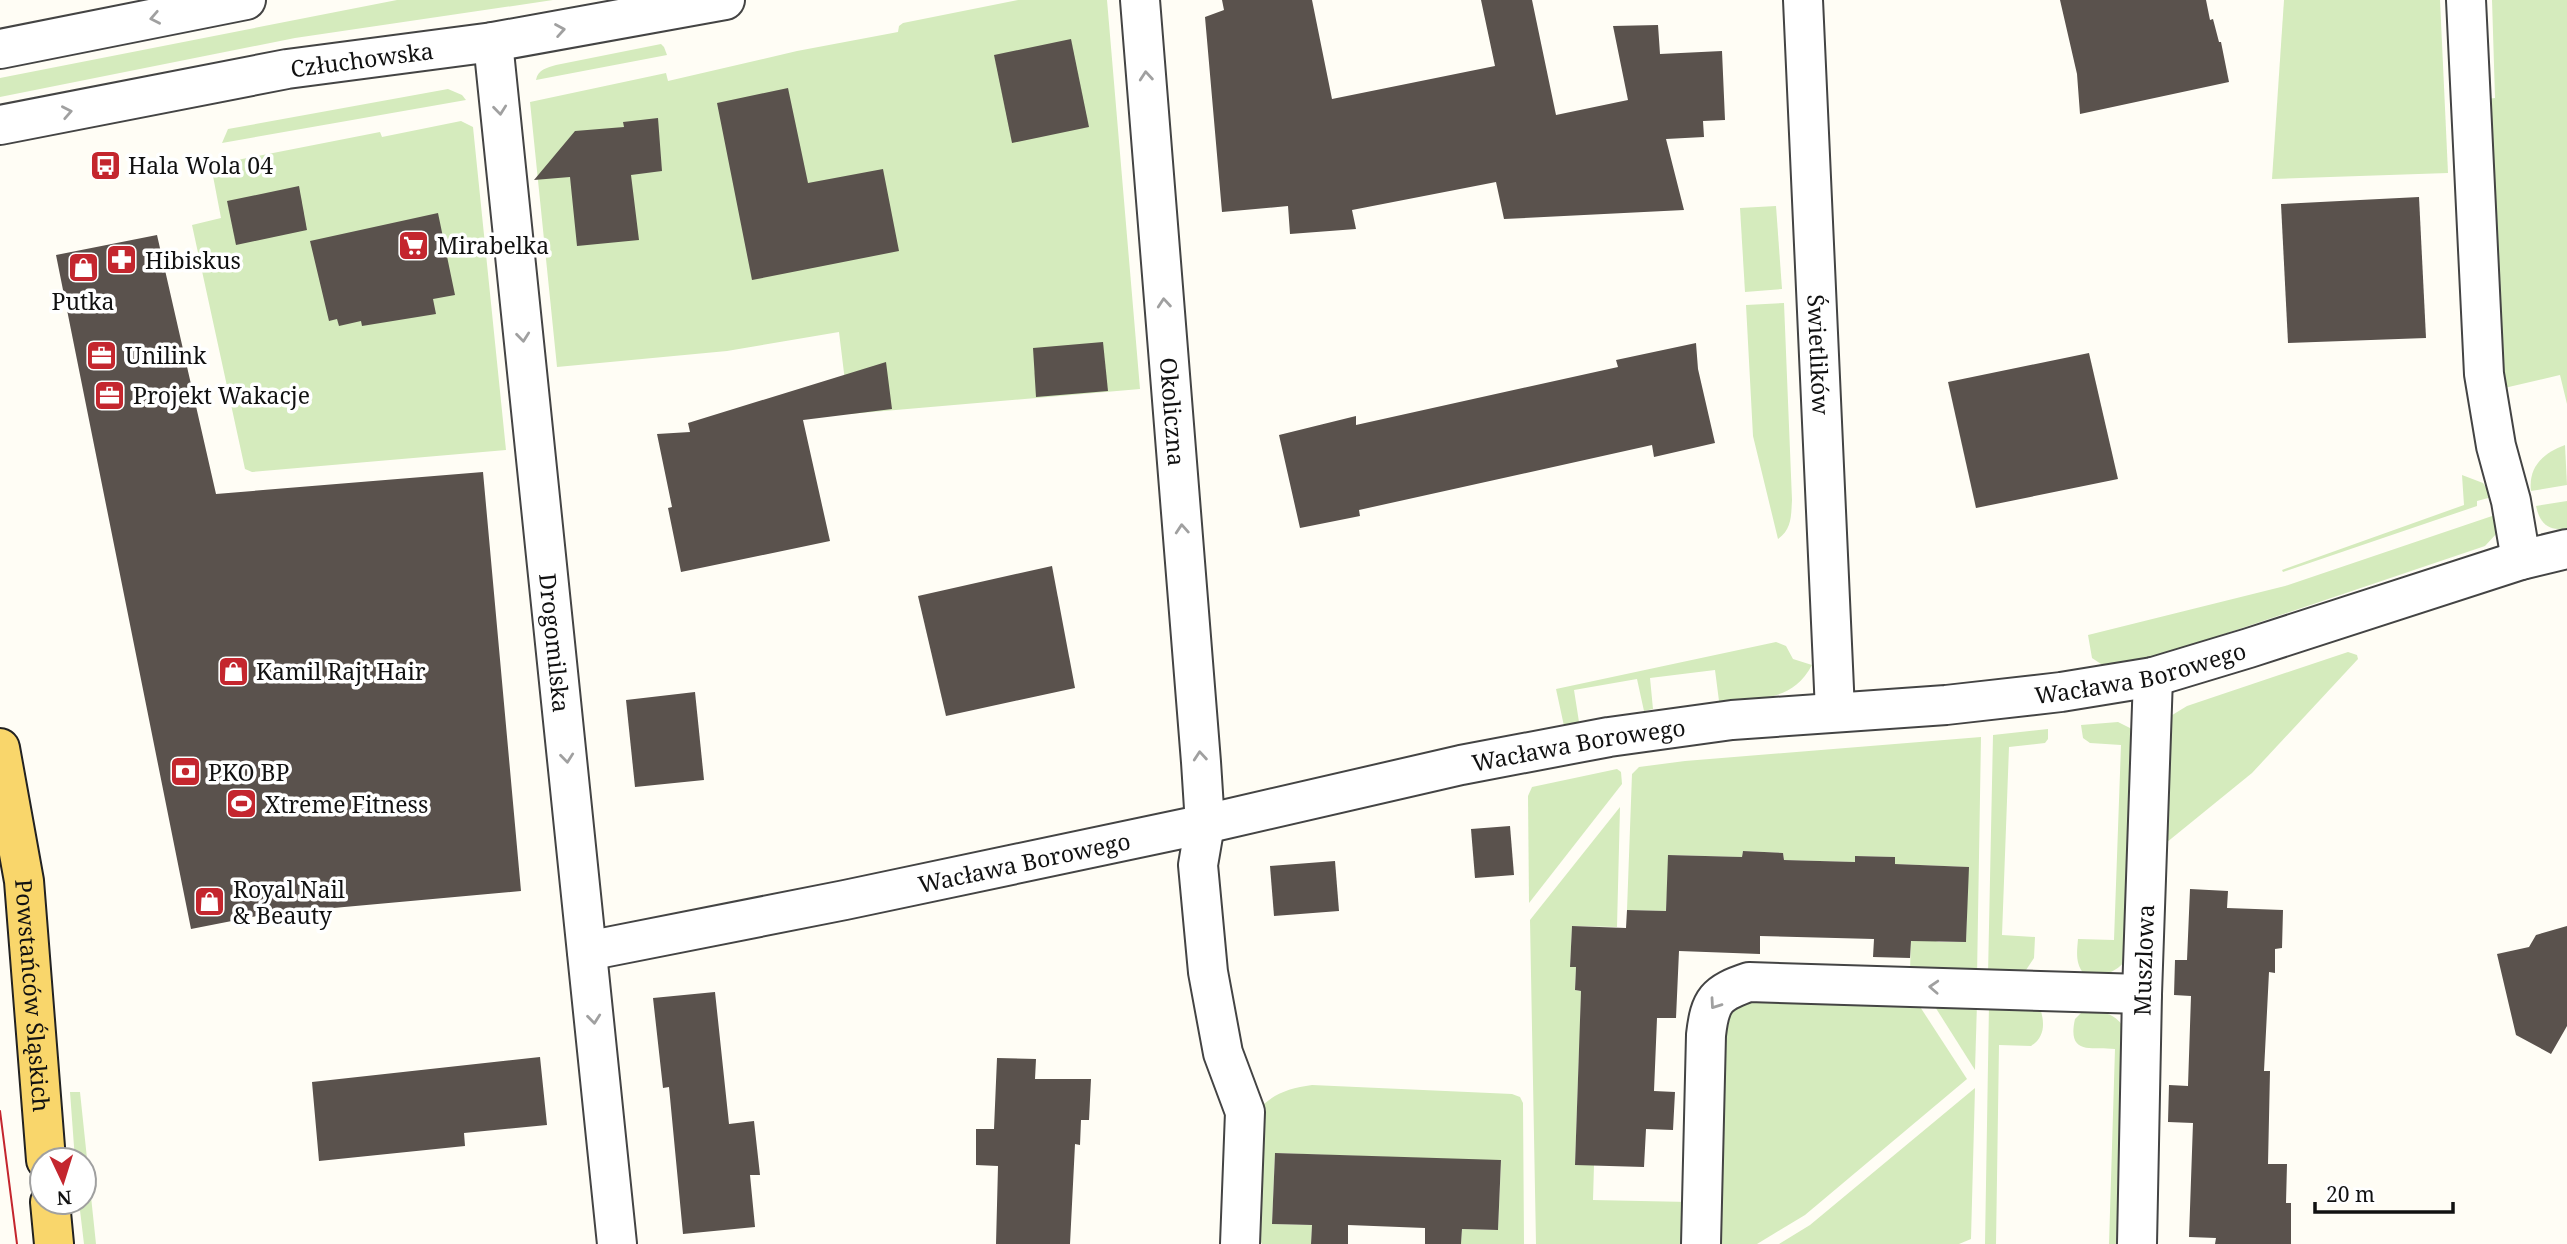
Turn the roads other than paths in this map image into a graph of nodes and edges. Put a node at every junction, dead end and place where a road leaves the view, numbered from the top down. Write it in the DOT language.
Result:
graph roads {
  1 [pos="246,0"];
  2 [pos="725,0"];
  3 [pos="1140,0"];
  4 [pos="1803,0"];
  5 [pos="2466,0"];
  6 [pos="492,42"];
  7 [pos="0,49"];
  8 [pos="0,125"];
  9 [pos="2567,549"];
  10 [pos="2521,560"];
  11 [pos="2153,677"];
  12 [pos="1835,711"];
  13 [pos="0,748"];
  14 [pos="1205,824"];
  15 [pos="587,951"];
  16 [pos="2142,993"];
  17 [pos="46,1146"];
  18 [pos="51,1216"];
  19 [pos="54,1244"];
  20 [pos="617,1244"];
  21 [pos="1240,1244"];
  22 [pos="1701,1244"];
  23 [pos="2137,1244"];
  1 -- 7 [label="street, one-way"];
  6 -- 2 [label="street, Człuchowska, one-way"];
  14 -- 3 [label="street, Okoliczna, one-way"];
  4 -- 12 [label="street, Świetlików"];
  5 -- 10 [label="street"];
  8 -- 6 [label="street, Człuchowska, one-way"];
  6 -- 15 [label="street, Drogomilska, one-way"];
  9 -- 10 [label="street, Wacława Borowego"];
  10 -- 11 [label="street, Wacława Borowego"];
  11 -- 12 [label="street, Wacława Borowego"];
  11 -- 16 [label="street, Muszlowa"];
  12 -- 14 [label="street, Wacława Borowego"];
  13 -- 17 [label="main road, Powstańców Śląskich"];
  14 -- 15 [label="street, Wacława Borowego"];
  14 -- 21 [label="street, Okoliczna"];
  15 -- 20 [label="street, Drogomilska, one-way"];
  16 -- 22 [label="street, one-way"];
  16 -- 23 [label="street, Muszlowa"];
  18 -- 19 [label="main road"];
}
